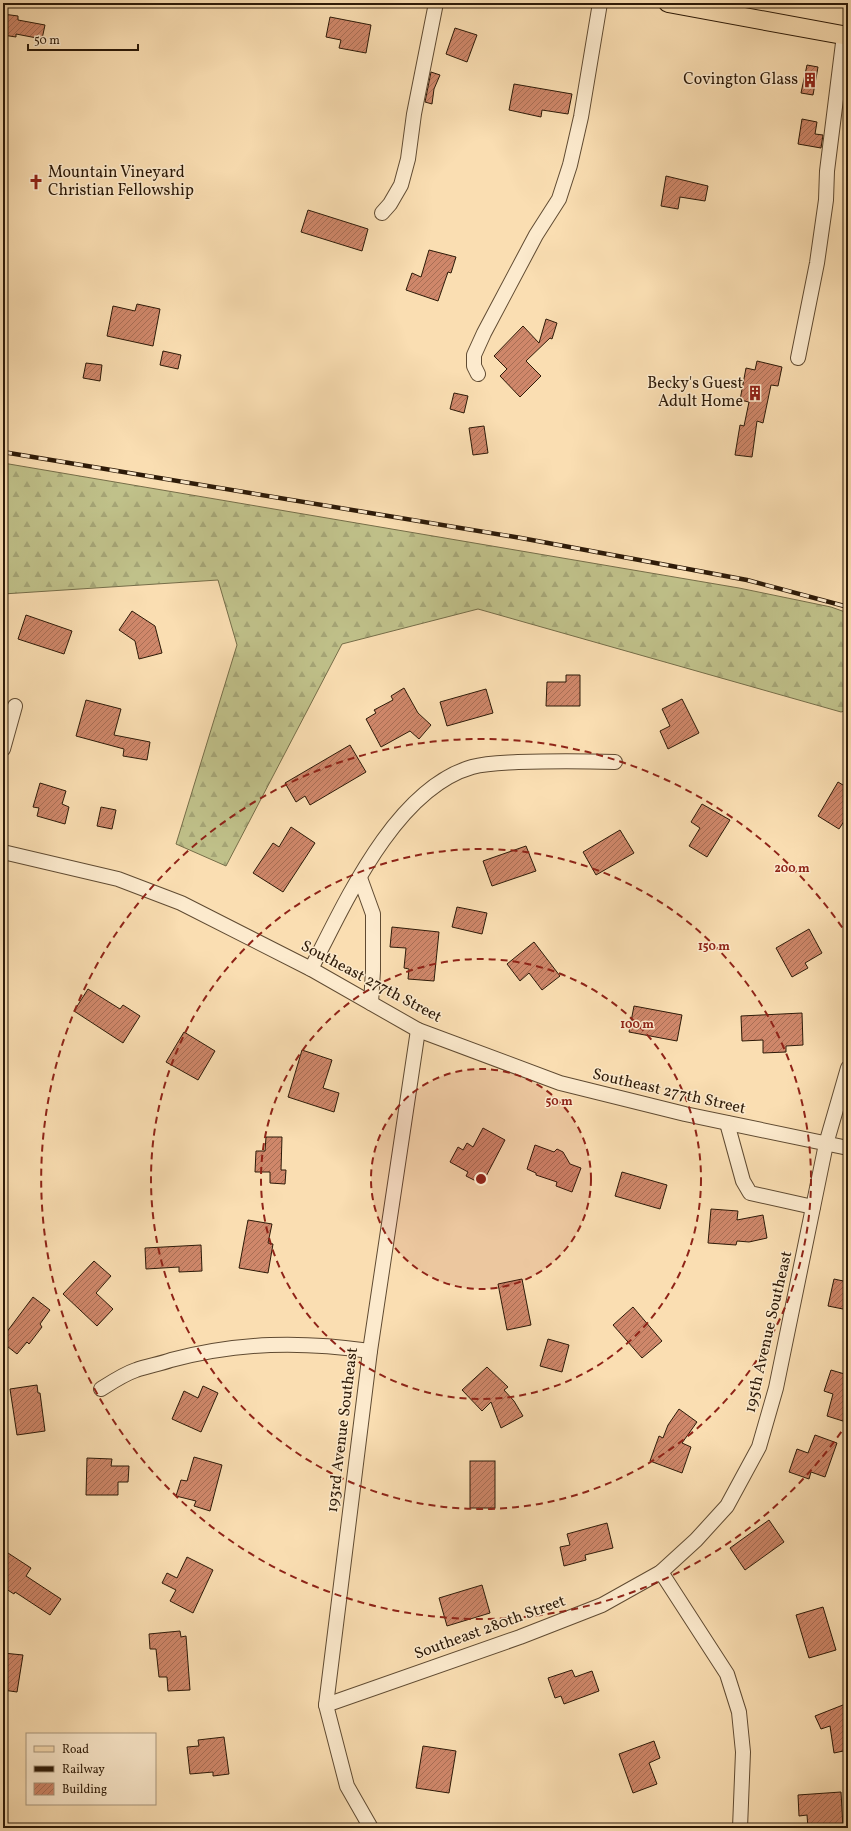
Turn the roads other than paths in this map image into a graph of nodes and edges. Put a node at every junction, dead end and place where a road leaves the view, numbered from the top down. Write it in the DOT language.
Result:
graph roads {
  1 [pos="436,3"];
  2 [pos="600,3"];
  3 [pos="668,3"];
  4 [pos="846,36"];
  5 [pos="382,213"];
  6 [pos="798,358"];
  7 [pos="478,374"];
  8 [pos="15,706"];
  9 [pos="3,750"];
  10 [pos="615,762"];
  11 [pos="3,852"];
  12 [pos="360,878"];
  13 [pos="311,969"];
  14 [pos="371,1003"];
  15 [pos="418,1030"];
  16 [pos="848,1068"];
  17 [pos="727,1123"];
  18 [pos="826,1144"];
  19 [pos="848,1148"];
  20 [pos="814,1207"];
  21 [pos="370,1351"];
  22 [pos="101,1388"];
  23 [pos="661,1572"];
  24 [pos="326,1705"];
  25 [pos="371,1828"];
  26 [pos="740,1828"];
  1 -- 5 [label="street"];
  2 -- 7 [label="street"];
  3 -- 4 [label="main road"];
  4 -- 6 [label="street"];
  8 -- 9 [label="street"];
  10 -- 12 [label="street"];
  11 -- 13 [label="street, Southeast 277th Street"];
  12 -- 13 [label="street"];
  12 -- 14 [label="street"];
  13 -- 14 [label="street, Southeast 277th Street"];
  14 -- 15 [label="street, Southeast 277th Street"];
  15 -- 17 [label="street, Southeast 277th Street"];
  15 -- 21 [label="street, 193rd Avenue Southeast"];
  16 -- 18 [label="street, 195th Avenue Southeast"];
  17 -- 18 [label="street, Southeast 277th Street"];
  17 -- 20 [label="street"];
  18 -- 19 [label="street, Southeast 277th Street"];
  18 -- 20 [label="street, 195th Avenue Southeast"];
  20 -- 23 [label="street, 195th Avenue Southeast"];
  21 -- 22 [label="street"];
  21 -- 24 [label="street, 193rd Avenue Southeast"];
  23 -- 24 [label="street, Southeast 280th Street"];
  23 -- 26 [label="street"];
  24 -- 25 [label="street, 193rd Avenue Southeast"];
}
